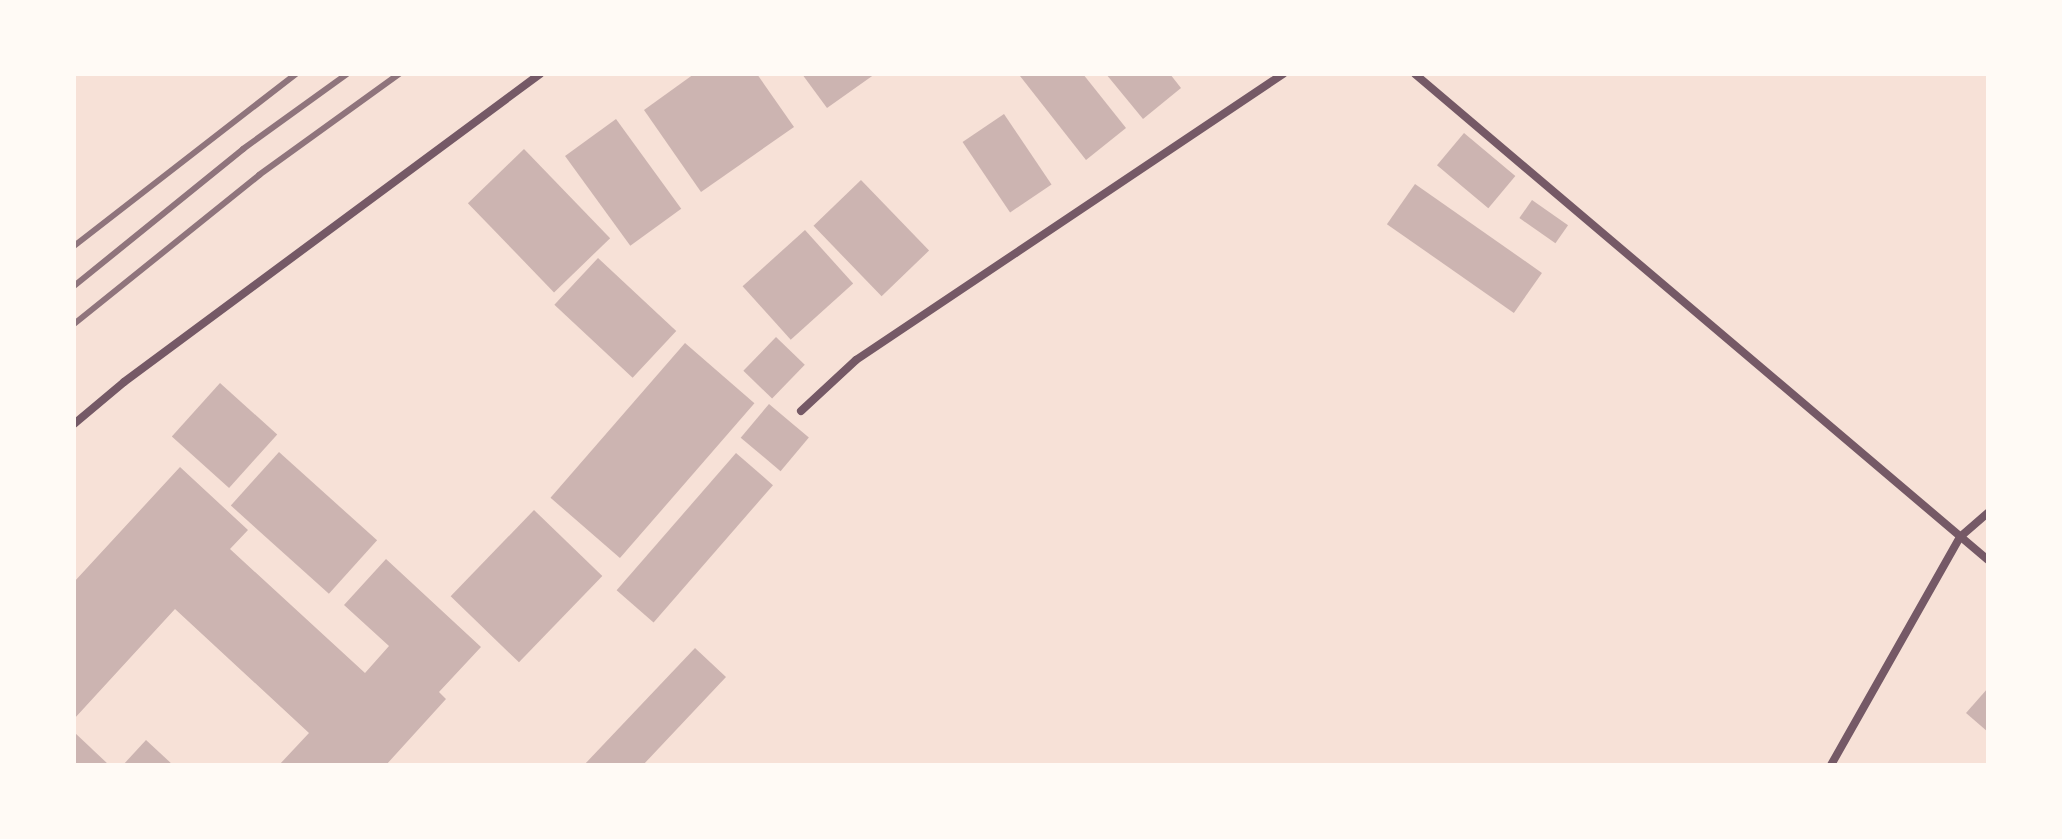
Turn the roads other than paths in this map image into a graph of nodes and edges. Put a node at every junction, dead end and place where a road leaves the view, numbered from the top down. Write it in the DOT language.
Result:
graph roads {
  1 [pos="540,74"];
  2 [pos="1283,74"];
  3 [pos="1415,74"];
  4 [pos="801,411"];
  5 [pos="74,424"];
  6 [pos="1988,513"];
  7 [pos="1960,537"];
  8 [pos="1988,560"];
  9 [pos="1831,765"];
  1 -- 5 [label="street"];
  2 -- 4 [label="street"];
  3 -- 7 [label="street"];
  6 -- 7 [label="street"];
  7 -- 8 [label="street"];
  7 -- 9 [label="street"];
}
